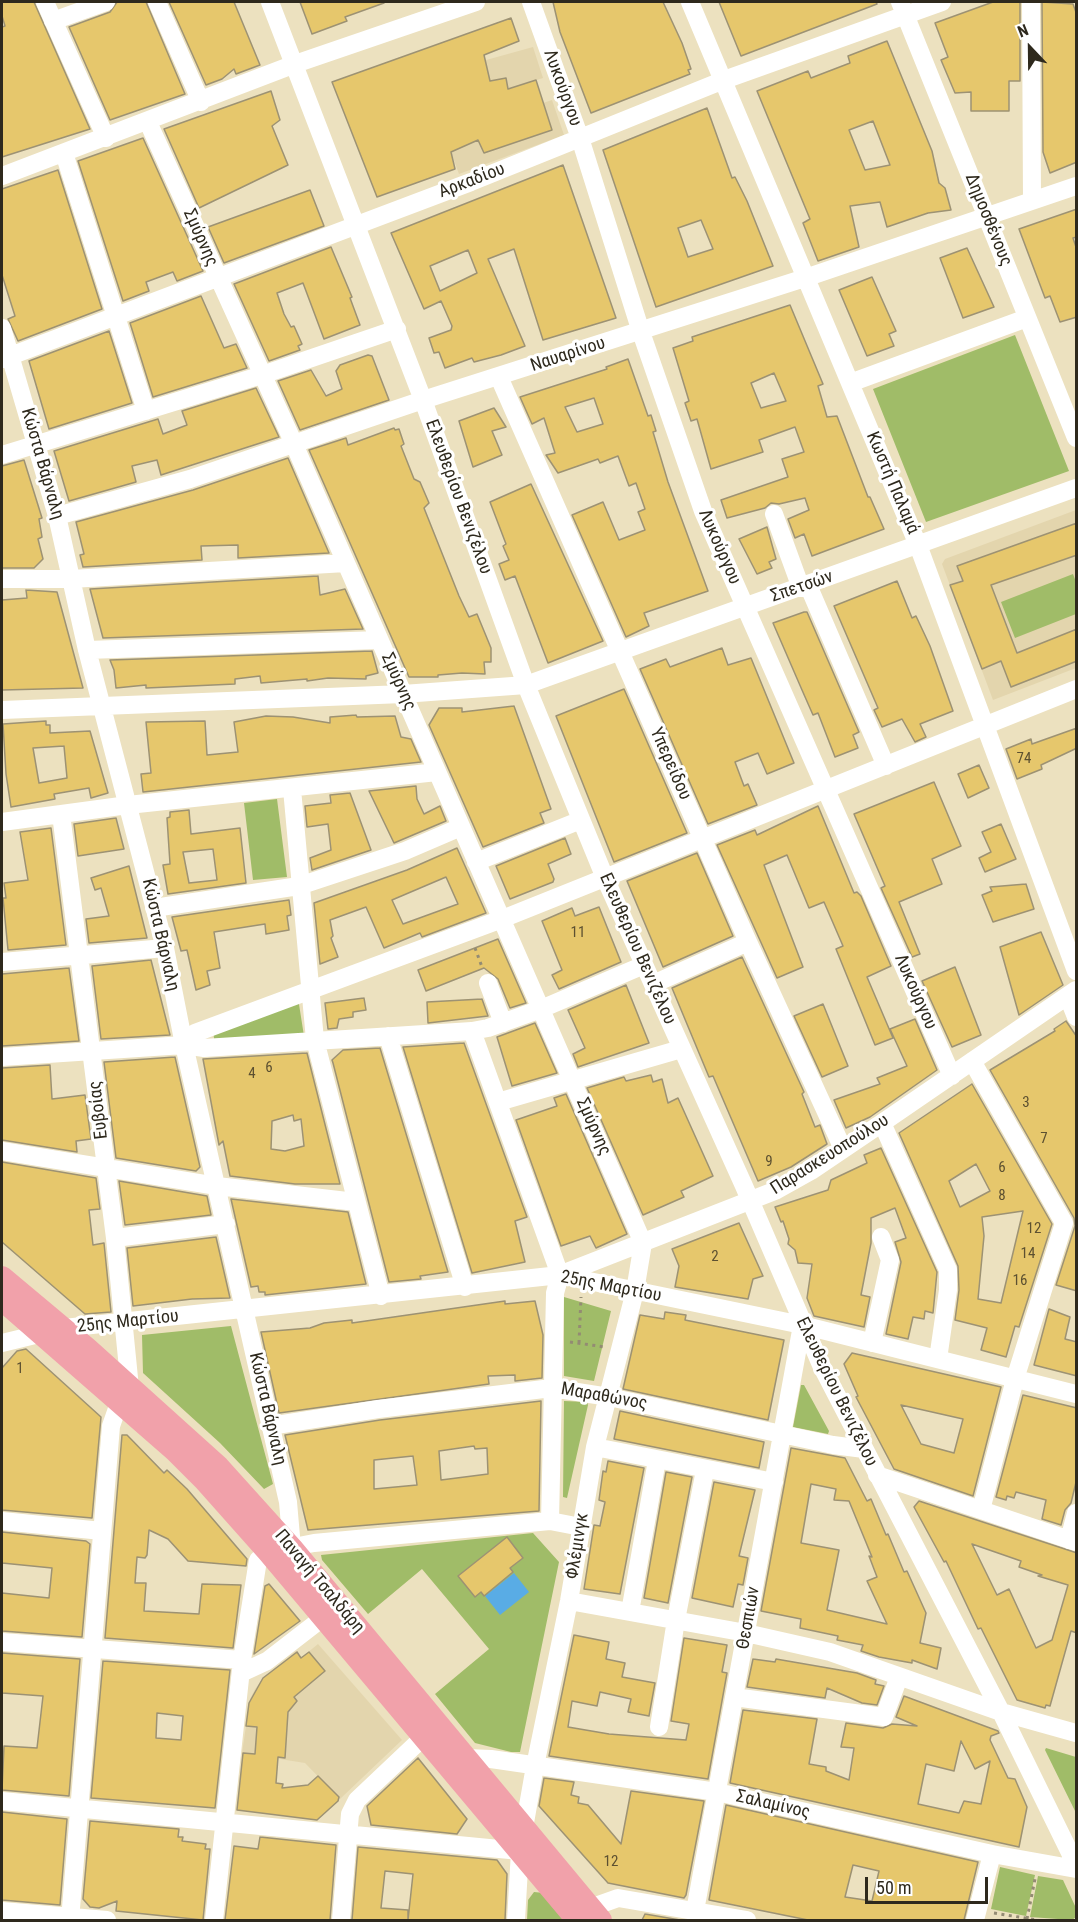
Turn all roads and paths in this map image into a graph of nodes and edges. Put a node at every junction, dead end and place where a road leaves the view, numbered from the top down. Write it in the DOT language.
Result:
graph roads {
  1 [pos="45,2"];
  2 [pos="106,2"];
  3 [pos="157,2"];
  4 [pos="270,2"];
  5 [pos="476,2"];
  6 [pos="531,2"];
  7 [pos="690,2"];
  8 [pos="942,2"];
  9 [pos="1031,2"];
  10 [pos="902,8"];
  11 [pos="53,21"];
  12 [pos="295,64"];
  13 [pos="724,80"];
  14 [pos="201,102"];
  15 [pos="148,122"];
  16 [pos="106,138"];
  17 [pos="580,138"];
  18 [pos="64,153"];
  19 [pos="2,176"];
  20 [pos="1077,186"];
  21 [pos="1032,201"];
  22 [pos="987,216"];
  23 [pos="357,224"];
  24 [pos="217,277"];
  25 [pos="805,278"];
  26 [pos="116,315"];
  27 [pos="1027,318"];
  28 [pos="2,328"];
  29 [pos="397,329"];
  30 [pos="641,332"];
  31 [pos="6,357"];
  32 [pos="262,375"];
  33 [pos="499,377"];
  34 [pos="850,383"];
  35 [pos="423,400"];
  36 [pos="146,411"];
  37 [pos="1077,438"];
  38 [pos="38,444"];
  39 [pos="294,444"];
  40 [pos="2,455"];
  41 [pos="1077,488"];
  42 [pos="774,514"];
  43 [pos="57,516"];
  44 [pos="918,545"];
  45 [pos="346,563"];
  46 [pos="2,579"];
  47 [pos="71,579"];
  48 [pos="805,586"];
  49 [pos="746,606"];
  50 [pos="379,640"];
  51 [pos="87,650"];
  52 [pos="619,652"];
  53 [pos="526,686"];
  54 [pos="1077,689"];
  55 [pos="403,694"];
  56 [pos="102,705"];
  57 [pos="2,710"];
  58 [pos="985,726"];
  59 [pos="886,766"];
  60 [pos="438,772"];
  61 [pos="292,789"];
  62 [pos="826,790"];
  63 [pos="128,805"];
  64 [pos="62,814"];
  65 [pos="581,820"];
  66 [pos="2,822"];
  67 [pos="461,827"];
  68 [pos="703,838"];
  69 [pos="476,862"];
  70 [pos="605,878"];
  71 [pos="299,886"];
  72 [pos="154,908"];
  73 [pos="502,919"];
  74 [pos="469,931"];
  75 [pos="748,942"];
  76 [pos="165,948"];
  77 [pos="81,956"];
  78 [pos="2,962"];
  79 [pos="644,965"];
  80 [pos="1077,971"];
  81 [pos="488,983"];
  82 [pos="653,984"];
  83 [pos="311,990"];
  84 [pos="1072,994"];
  85 [pos="541,1009"];
  86 [pos="1077,1017"];
  87 [pos="503,1023"];
  88 [pos="472,1031"];
  89 [pos="388,1036"];
  90 [pos="315,1040"];
  91 [pos="184,1045"];
  92 [pos="681,1049"];
  93 [pos="92,1051"];
  94 [pos="2,1057"];
  95 [pos="972,1061"];
  96 [pos="952,1076"];
  97 [pos="573,1081"];
  98 [pos="498,1102"];
  99 [pos="882,1123"];
  100 [pos="843,1149"];
  101 [pos="2,1151"];
  102 [pos="106,1167"];
  103 [pos="217,1186"];
  104 [pos="750,1201"];
  105 [pos="356,1202"];
  106 [pos="226,1224"];
  107 [pos="1070,1225"];
  108 [pos="881,1237"];
  109 [pos="116,1238"];
  110 [pos="643,1243"];
  111 [pos="560,1275"];
  112 [pos="2,1277"];
  113 [pos="582,1279"];
  114 [pos="465,1287"];
  115 [pos="635,1291"];
  116 [pos="381,1296"];
  117 [pos="2,1300"];
  118 [pos="246,1309"];
  119 [pos="124,1323"];
  120 [pos="802,1325"];
  121 [pos="64,1328"];
  122 [pos="41,1334"];
  123 [pos="554,1339"];
  124 [pos="2,1343"];
  125 [pos="579,1343"];
  126 [pos="872,1343"];
  127 [pos="620,1350"];
  128 [pos="938,1359"];
  129 [pos="1015,1379"];
  130 [pos="552,1388"];
  131 [pos="1077,1394"];
  132 [pos="125,1396"];
  133 [pos="609,1397"];
  134 [pos="270,1426"];
  135 [pos="782,1434"];
  136 [pos="595,1447"];
  137 [pos="864,1449"];
  138 [pos="657,1460"];
  139 [pos="705,1470"];
  140 [pos="877,1475"];
  141 [pos="774,1482"];
  142 [pos="981,1510"];
  143 [pos="1077,1513"];
  144 [pos="2,1521"];
  145 [pos="550,1521"];
  146 [pos="580,1527"];
  147 [pos="102,1531"];
  148 [pos="1073,1541"];
  149 [pos="292,1548"];
  150 [pos="268,1552"];
  151 [pos="569,1600"];
  152 [pos="330,1612"];
  153 [pos="630,1612"];
  154 [pos="676,1620"];
  155 [pos="746,1633"];
  156 [pos="2,1642"];
  157 [pos="93,1649"];
  158 [pos="241,1667"];
  159 [pos="899,1677"];
  160 [pos="734,1697"];
  161 [pos="1001,1712"];
  162 [pos="659,1727"];
  163 [pos="430,1731"];
  164 [pos="1077,1733"];
  165 [pos="467,1758"];
  166 [pos="535,1766"];
  167 [pos="717,1792"];
  168 [pos="2,1801"];
  169 [pos="79,1808"];
  170 [pos="223,1822"];
  171 [pos="524,1829"];
  172 [pos="348,1835"];
  173 [pos="520,1851"];
  174 [pos="992,1854"];
  175 [pos="1039,1862"];
  176 [pos="1077,1867"];
  177 [pos="2,1911"];
  178 [pos="695,1911"];
  179 [pos="976,1915"];
  180 [pos="586,1917"];
  181 [pos="70,1919"];
  182 [pos="1027,1919"];
  183 [pos="107,1920"];
  184 [pos="214,1920"];
  185 [pos="341,1920"];
  186 [pos="516,1920"];
  187 [pos="747,1920"];
  188 [pos="1037,1920"];
  1 -- 11 [label="street"];
  2 -- 11 [label="street"];
  3 -- 14 [label="street"];
  4 -- 12 [label="street, Ελευθερίου Βενιζέλου"];
  5 -- 12 [label="street"];
  6 -- 17 [label="street, Λυκούργου"];
  7 -- 13 [label="street, Κωστή Παλαμά"];
  8 -- 10 [label="street, Αρκαδίου"];
  9 -- 21 [label="street"];
  10 -- 13 [label="street, Αρκαδίου"];
  10 -- 22 [label="street, Δημοσθένους"];
  11 -- 16 [label="street"];
  12 -- 14 [label="street"];
  12 -- 23 [label="street, Ελευθερίου Βενιζέλου"];
  13 -- 17 [label="street, Αρκαδίου"];
  13 -- 25 [label="street, Κωστή Παλαμά"];
  14 -- 15 [label="street"];
  15 -- 16 [label="street"];
  15 -- 24 [label="street, Σμύρνης"];
  16 -- 18 [label="street"];
  17 -- 23 [label="street, Αρκαδίου"];
  17 -- 30 [label="street, Λυκούργου"];
  18 -- 19 [label="street"];
  18 -- 26 [label="street"];
  20 -- 21 [label="street, Ναυαρίνου"];
  21 -- 22 [label="street, Ναυαρίνου"];
  22 -- 25 [label="street, Ναυαρίνου"];
  22 -- 27 [label="street, Δημοσθένους"];
  23 -- 24 [label="street, Αρκαδίου"];
  23 -- 29 [label="street, Ελευθερίου Βενιζέλου"];
  24 -- 26 [label="street, Αρκαδίου"];
  24 -- 32 [label="street, Σμύρνης"];
  25 -- 30 [label="street, Ναυαρίνου"];
  25 -- 34 [label="street, Κωστή Παλαμά"];
  26 -- 31 [label="street, Αρκαδίου"];
  26 -- 36 [label="street"];
  27 -- 34 [label="street"];
  27 -- 37 [label="street, Δημοσθένους"];
  28 -- 31 [label="street, Κώστα Βάρναλη"];
  29 -- 32 [label="street"];
  29 -- 35 [label="street, Ελευθερίου Βενιζέλου"];
  30 -- 33 [label="street, Ναυαρίνου"];
  30 -- 49 [label="street, Λυκούργου"];
  31 -- 38 [label="street, Κώστα Βάρναλη"];
  32 -- 36 [label="street"];
  32 -- 39 [label="street, Σμύρνης"];
  33 -- 35 [label="street, Ναυαρίνου"];
  33 -- 52 [label="street, Υπερείδου"];
  34 -- 44 [label="street, Κωστή Παλαμά"];
  35 -- 39 [label="street, Ναυαρίνου"];
  35 -- 53 [label="street, Ελευθερίου Βενιζέλου"];
  36 -- 38 [label="street"];
  38 -- 40 [label="street"];
  38 -- 43 [label="street, Κώστα Βάρναλη"];
  39 -- 43 [label="street, Ναυαρίνου"];
  39 -- 45 [label="street, Σμύρνης"];
  41 -- 44 [label="street, Σπετσών"];
  42 -- 48 [label="street"];
  43 -- 47 [label="street, Κώστα Βάρναλη"];
  44 -- 48 [label="street, Σπετσών"];
  44 -- 58 [label="street, Κωστή Παλαμά"];
  45 -- 47 [label="street"];
  45 -- 50 [label="street, Σμύρνης"];
  46 -- 47 [label="street"];
  47 -- 51 [label="street, Κώστα Βάρναλη"];
  48 -- 49 [label="street, Σπετσών"];
  48 -- 59 [label="street"];
  49 -- 52 [label="street, Σπετσών"];
  49 -- 62 [label="street, Λυκούργου"];
  50 -- 51 [label="street"];
  50 -- 55 [label="street, Σμύρνης"];
  51 -- 56 [label="street, Κώστα Βάρναλη"];
  52 -- 53 [label="street, Σπετσών"];
  52 -- 68 [label="street, Υπερείδου"];
  53 -- 55 [label="street, Σπετσών"];
  53 -- 65 [label="street, Ελευθερίου Βενιζέλου"];
  54 -- 58 [label="street"];
  55 -- 56 [label="street, Σπετσών"];
  55 -- 60 [label="street, Σμύρνης"];
  56 -- 57 [label="street, Σπετσών"];
  56 -- 63 [label="street, Κώστα Βάρναλη"];
  58 -- 59 [label="street"];
  58 -- 80 [label="street, Κωστή Παλαμά"];
  59 -- 62 [label="street"];
  60 -- 61 [label="street"];
  60 -- 67 [label="street, Σμύρνης"];
  61 -- 63 [label="street"];
  61 -- 71 [label="street"];
  62 -- 68 [label="street"];
  62 -- 96 [label="street, Λυκούργου"];
  63 -- 64 [label="street"];
  63 -- 72 [label="street, Κώστα Βάρναλη"];
  64 -- 66 [label="street"];
  64 -- 77 [label="street, Ευβοίας"];
  65 -- 69 [label="street"];
  65 -- 70 [label="street, Ελευθερίου Βενιζέλου"];
  67 -- 69 [label="street, Σμύρνης"];
  67 -- 71 [label="street"];
  68 -- 70 [label="street"];
  68 -- 75 [label="street, Υπερείδου"];
  69 -- 73 [label="street, Σμύρνης"];
  70 -- 73 [label="street"];
  70 -- 79 [label="street, Ελευθερίου Βενιζέλου"];
  71 -- 72 [label="street"];
  71 -- 83 [label="street"];
  72 -- 76 [label="street, Κώστα Βάρναλη"];
  73 -- 74 [label="street"];
  73 -- 85 [label="street, Σμύρνης"];
  74 -- 81 [label="path"];
  74 -- 83 [label="street"];
  75 -- 82 [label="street"];
  75 -- 100 [label="street, Υπερείδου"];
  76 -- 77 [label="street"];
  76 -- 91 [label="street, Κώστα Βάρναλη"];
  77 -- 78 [label="street"];
  77 -- 93 [label="street, Ευβοίας"];
  79 -- 82 [label="street, Ελευθερίου Βενιζέλου"];
  79 -- 85 [label="street"];
  81 -- 87 [label="street"];
  82 -- 92 [label="street, Ελευθερίου Βενιζέλου"];
  83 -- 90 [label="street"];
  83 -- 91 [label="street"];
  84 -- 86 [label="street"];
  84 -- 95 [label="street, Παρασκευοπούλου"];
  85 -- 87 [label="street"];
  85 -- 97 [label="street, Σμύρνης"];
  87 -- 88 [label="street"];
  88 -- 89 [label="street"];
  88 -- 98 [label="street"];
  89 -- 90 [label="street"];
  89 -- 114 [label="street"];
  90 -- 91 [label="street"];
  90 -- 105 [label="street"];
  91 -- 93 [label="street"];
  91 -- 103 [label="street, Κώστα Βάρναλη"];
  92 -- 97 [label="street"];
  92 -- 104 [label="street, Ελευθερίου Βενιζέλου"];
  93 -- 94 [label="street"];
  93 -- 102 [label="street, Ευβοίας"];
  95 -- 96 [label="street, Παρασκευοπούλου"];
  95 -- 107 [label="street"];
  96 -- 99 [label="street, Παρασκευοπούλου"];
  97 -- 98 [label="street"];
  97 -- 110 [label="street, Σμύρνης"];
  98 -- 111 [label="street"];
  99 -- 100 [label="street, Παρασκευοπούλου"];
  99 -- 128 [label="street"];
  100 -- 104 [label="street, Παρασκευοπούλου"];
  101 -- 102 [label="street"];
  102 -- 103 [label="street"];
  102 -- 109 [label="street, Ευβοίας"];
  103 -- 105 [label="street"];
  103 -- 106 [label="street, Κώστα Βάρναλη"];
  104 -- 110 [label="street, Παρασκευοπούλου"];
  104 -- 120 [label="street, Ελευθερίου Βενιζέλου"];
  105 -- 116 [label="street"];
  106 -- 109 [label="street"];
  106 -- 118 [label="street, Κώστα Βάρναλη"];
  107 -- 129 [label="street"];
  108 -- 126 [label="street"];
  109 -- 119 [label="street, Ευβοίας"];
  110 -- 111 [label="street, Παρασκευοπούλου"];
  110 -- 115 [label="street, Φλέμινγκ"];
  111 -- 113 [label="street, 25ης Μαρτίου"];
  111 -- 114 [label="street, 25ης Μαρτίου"];
  111 -- 123 [label="street, Φλέμινγκ"];
  112 -- 121 [label="main road, Παναγή Τσαλδάρη"];
  113 -- 115 [label="street, 25ης Μαρτίου"];
  113 -- 125 [label="path"];
  114 -- 116 [label="street, 25ης Μαρτίου"];
  115 -- 120 [label="street, 25ης Μαρτίου"];
  115 -- 127 [label="street, Φλέμινγκ"];
  116 -- 118 [label="street, 25ης Μαρτίου"];
  117 -- 122 [label="main road, Παναγή Τσαλδάρη"];
  118 -- 119 [label="street, 25ης Μαρτίου"];
  118 -- 134 [label="street, Κώστα Βάρναλη"];
  119 -- 121 [label="street, 25ης Μαρτίου"];
  119 -- 132 [label="street, Ευβοίας"];
  120 -- 126 [label="street, 25ης Μαρτίου"];
  120 -- 135 [label="street, Θεσπιών"];
  120 -- 137 [label="street, Ελευθερίου Βενιζέλου"];
  121 -- 122 [label="street"];
  121 -- 132 [label="main road, Παναγή Τσαλδάρη"];
  122 -- 124 [label="street"];
  122 -- 132 [label="main road, Παναγή Τσαλδάρη"];
  123 -- 125 [label="path"];
  123 -- 130 [label="street, Φλέμινγκ"];
  125 -- 127 [label="path"];
  126 -- 128 [label="street, 25ης Μαρτίου"];
  127 -- 133 [label="street, Φλέμινγκ"];
  128 -- 129 [label="street, 25ης Μαρτίου"];
  129 -- 131 [label="street, 25ης Μαρτίου"];
  129 -- 142 [label="street"];
  130 -- 133 [label="street, Μαραθώνος"];
  130 -- 134 [label="street, Μαραθώνος"];
  130 -- 145 [label="street, Φλέμινγκ"];
  132 -- 147 [label="street"];
  132 -- 149 [label="main road, Παναγή Τσαλδάρη"];
  132 -- 150 [label="main road, Παναγή Τσαλδάρη"];
  133 -- 135 [label="street, Μαραθώνος"];
  133 -- 136 [label="street, Φλέμινγκ"];
  134 -- 149 [label="street, Κώστα Βάρναλη"];
  135 -- 137 [label="street, Μαραθώνος"];
  135 -- 141 [label="street, Θεσπιών"];
  136 -- 138 [label="street"];
  136 -- 146 [label="street, Φλέμινγκ"];
  137 -- 140 [label="street, Ελευθερίου Βενιζέλου"];
  138 -- 139 [label="street"];
  138 -- 153 [label="street"];
  139 -- 141 [label="street"];
  139 -- 154 [label="street"];
  140 -- 142 [label="street"];
  140 -- 161 [label="street, Ελευθερίου Βενιζέλου"];
  141 -- 155 [label="street, Θεσπιών"];
  142 -- 148 [label="street"];
  143 -- 148 [label="street"];
  144 -- 147 [label="street"];
  145 -- 146 [label="street"];
  145 -- 149 [label="street"];
  146 -- 151 [label="street, Φλέμινγκ"];
  147 -- 157 [label="street"];
  149 -- 150 [label="street"];
  149 -- 152 [label="main road, Παναγή Τσαλδάρη"];
  150 -- 152 [label="main road, Παναγή Τσαλδάρη"];
  150 -- 158 [label="street"];
  151 -- 153 [label="street"];
  151 -- 166 [label="street, Φλέμινγκ"];
  152 -- 158 [label="street"];
  152 -- 163 [label="main road, Παναγή Τσαλδάρη"];
  153 -- 154 [label="street"];
  154 -- 155 [label="street"];
  154 -- 162 [label="street"];
  155 -- 159 [label="street"];
  155 -- 160 [label="street, Θεσπιών"];
  156 -- 157 [label="street"];
  157 -- 158 [label="street"];
  157 -- 169 [label="street"];
  158 -- 170 [label="street"];
  159 -- 160 [label="street"];
  159 -- 161 [label="street"];
  160 -- 167 [label="street, Θεσπιών"];
  161 -- 164 [label="street"];
  161 -- 176 [label="street, Ελευθερίου Βενιζέλου"];
  163 -- 165 [label="main road, Παναγή Τσαλδάρη"];
  163 -- 172 [label="street"];
  163 -- 173 [label="main road, Παναγή Τσαλδάρη"];
  165 -- 166 [label="street, Σαλαμίνος"];
  165 -- 171 [label="main road, Παναγή Τσαλδάρη"];
  166 -- 167 [label="street, Σαλαμίνος"];
  166 -- 171 [label="street, Φλέμινγκ"];
  167 -- 174 [label="street, Σαλαμίνος"];
  167 -- 178 [label="street, Θεσπιών"];
  168 -- 169 [label="street"];
  169 -- 170 [label="street"];
  169 -- 181 [label="street"];
  170 -- 172 [label="street"];
  170 -- 184 [label="street"];
  171 -- 173 [label="street, Φλέμινγκ"];
  171 -- 180 [label="main road, Παναγή Τσαλδάρη"];
  172 -- 173 [label="street"];
  172 -- 185 [label="street"];
  173 -- 180 [label="main road, Παναγή Τσαλδάρη"];
  173 -- 186 [label="street, Φλέμινγκ"];
  174 -- 175 [label="street, Σαλαμίνος"];
  174 -- 179 [label="street"];
  175 -- 176 [label="street, Σαλαμίνος"];
  175 -- 182 [label="path"];
  177 -- 181 [label="street"];
  178 -- 180 [label="street"];
  178 -- 187 [label="street"];
  179 -- 182 [label="path"];
  181 -- 183 [label="street"];
  182 -- 188 [label="path"];
}
